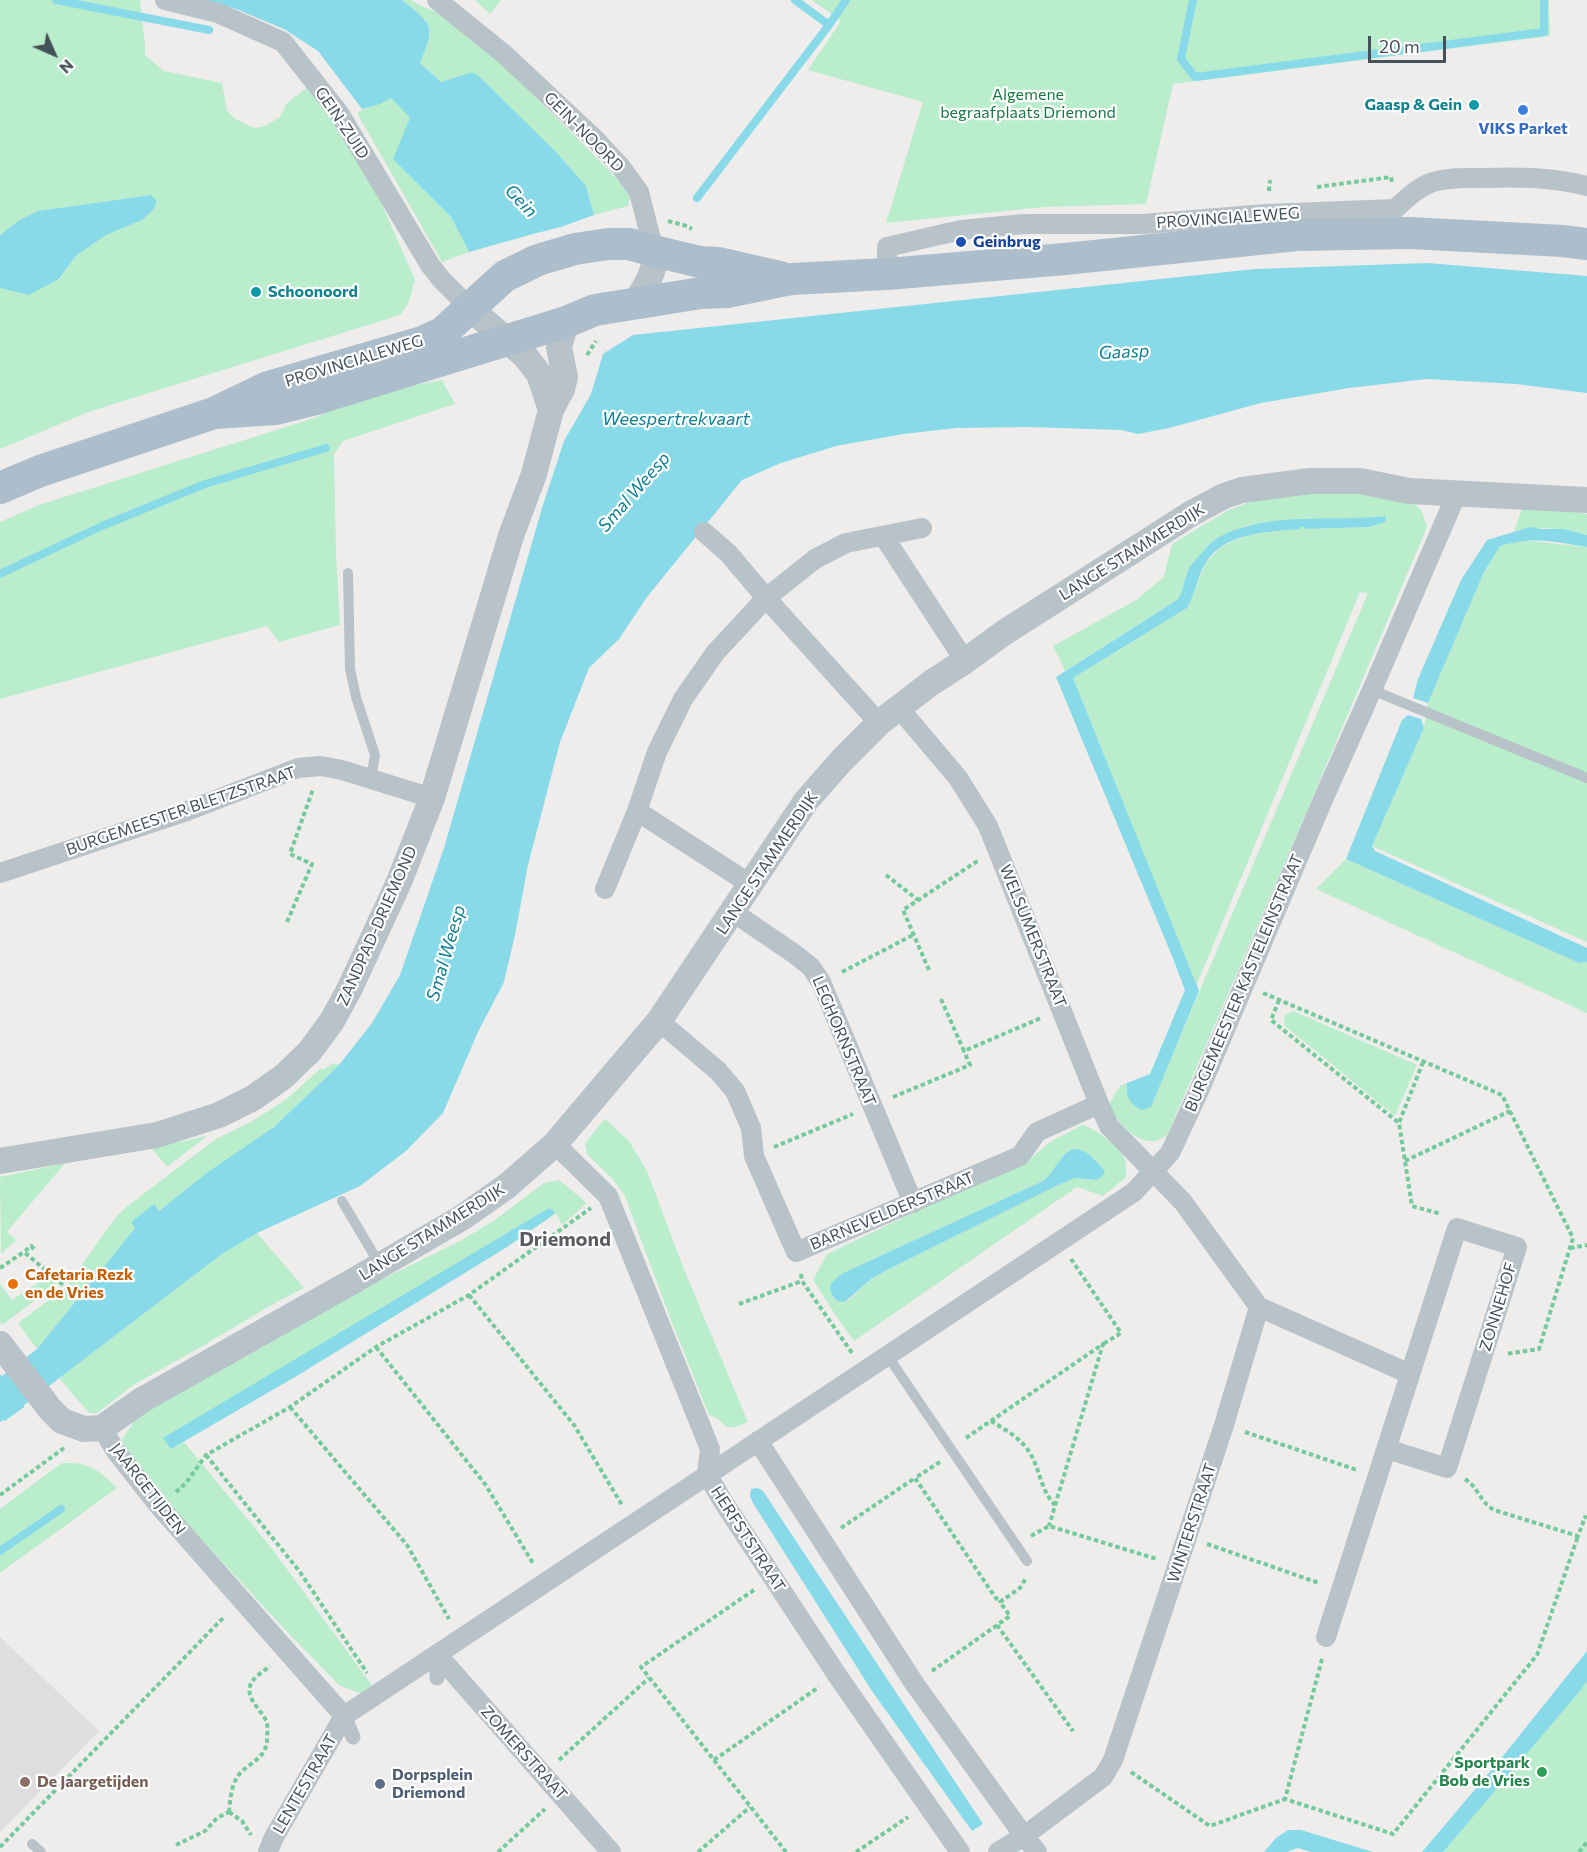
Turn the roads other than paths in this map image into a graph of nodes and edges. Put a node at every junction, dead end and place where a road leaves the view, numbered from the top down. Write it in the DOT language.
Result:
graph roads {
  1 [pos="165,0"];
  2 [pos="437,0"];
  3 [pos="1587,186"];
  4 [pos="1587,244"];
  5 [pos="654,251"];
  6 [pos="887,261"];
  7 [pos="791,279"];
  8 [pos="470,308"];
  9 [pos="599,312"];
  10 [pos="506,340"];
  11 [pos="551,411"];
  12 [pos="214,413"];
  13 [pos="0,488"];
  14 [pos="1457,493"];
  15 [pos="1587,500"];
  16 [pos="922,528"];
  17 [pos="704,532"];
  18 [pos="884,537"];
  19 [pos="348,573"];
  20 [pos="766,598"];
  21 [pos="965,661"];
  22 [pos="1372,690"];
  23 [pos="889,716"];
  24 [pos="1587,778"];
  25 [pos="371,779"];
  26 [pos="432,798"];
  27 [pos="637,811"];
  28 [pos="0,873"];
  29 [pos="750,884"];
  30 [pos="605,889"];
  31 [pos="733,912"];
  32 [pos="659,1022"];
  33 [pos="1099,1104"];
  34 [pos="555,1144"];
  35 [pos="0,1161"];
  36 [pos="1153,1172"];
  37 [pos="342,1201"];
  38 [pos="913,1203"];
  39 [pos="380,1266"];
  40 [pos="1259,1307"];
  41 [pos="4,1351"];
  42 [pos="887,1355"];
  43 [pos="1410,1374"];
  44 [pos="93,1428"];
  45 [pos="758,1441"];
  46 [pos="1387,1449"];
  47 [pos="707,1474"];
  48 [pos="1027,1561"];
  49 [pos="1326,1637"];
  50 [pos="437,1654"];
  51 [pos="437,1678"];
  52 [pos="344,1716"];
  53 [pos="353,1737"];
  54 [pos="1024,1836"];
  55 [pos="32,1844"];
  56 [pos="41,1852"];
  57 [pos="268,1852"];
  58 [pos="611,1852"];
  59 [pos="960,1852"];
  60 [pos="998,1852"];
  61 [pos="1037,1852"];
  1 -- 8 [label="street, GEIN-ZUID"];
  2 -- 5 [label="street, GEIN-NOORD"];
  3 -- 6 [label="street, PROVINCIALEWEG"];
  4 -- 6 [label="main road, PROVINCIALEWEG"];
  5 -- 7 [label="main road, PROVINCIALEWEG"];
  5 -- 8 [label="main road, PROVINCIALEWEG"];
  5 -- 9 [label="street, GEIN-NOORD"];
  6 -- 7 [label="main road, PROVINCIALEWEG"];
  7 -- 9 [label="main road, PROVINCIALEWEG"];
  8 -- 10 [label="street"];
  8 -- 12 [label="main road, PROVINCIALEWEG"];
  9 -- 10 [label="main road, PROVINCIALEWEG"];
  9 -- 11 [label="street, ZANDPAD-DRIEMOND"];
  10 -- 11 [label="street"];
  10 -- 12 [label="main road, PROVINCIALEWEG"];
  11 -- 26 [label="street, ZANDPAD-DRIEMOND"];
  12 -- 13 [label="main road, PROVINCIALEWEG"];
  14 -- 15 [label="street, LANGE STAMMERDIJK"];
  14 -- 21 [label="street, LANGE STAMMERDIJK"];
  14 -- 22 [label="street, BURGEMEESTER KASTELEINSTRAAT"];
  16 -- 18 [label="street"];
  17 -- 20 [label="street, WELSUMERSTRAAT"];
  18 -- 20 [label="street"];
  18 -- 21 [label="street"];
  19 -- 25 [label="lane"];
  20 -- 23 [label="street, WELSUMERSTRAAT"];
  20 -- 27 [label="street"];
  21 -- 23 [label="street, LANGE STAMMERDIJK"];
  22 -- 24 [label="lane"];
  22 -- 36 [label="street, BURGEMEESTER KASTELEINSTRAAT"];
  23 -- 29 [label="street, LANGE STAMMERDIJK"];
  23 -- 33 [label="street, WELSUMERSTRAAT"];
  25 -- 26 [label="street, BURGEMEESTER BLETZSTRAAT"];
  25 -- 28 [label="street, BURGEMEESTER BLETZSTRAAT"];
  26 -- 35 [label="street, ZANDPAD-DRIEMOND"];
  27 -- 29 [label="street"];
  27 -- 30 [label="street"];
  29 -- 31 [label="street, LANGE STAMMERDIJK"];
  31 -- 32 [label="street, LANGE STAMMERDIJK"];
  31 -- 38 [label="street, LEGHORNSTRAAT"];
  32 -- 34 [label="street, LANGE STAMMERDIJK"];
  32 -- 38 [label="street, BARNEVELDERSTRAAT"];
  33 -- 36 [label="street, WELSUMERSTRAAT"];
  33 -- 38 [label="street, BARNEVELDERSTRAAT"];
  34 -- 39 [label="street, LANGE STAMMERDIJK"];
  34 -- 47 [label="street, HERFSTSTRAAT"];
  36 -- 40 [label="street"];
  36 -- 42 [label="street, BURGEMEESTER KASTELEINSTRAAT"];
  37 -- 39 [label="lane"];
  39 -- 44 [label="street, LANGE STAMMERDIJK"];
  40 -- 43 [label="street"];
  40 -- 54 [label="street, WINTERSTRAAT"];
  41 -- 44 [label="street"];
  42 -- 45 [label="street, BURGEMEESTER KASTELEINSTRAAT"];
  42 -- 48 [label="lane"];
  43 -- 46 [label="street"];
  43 -- 46 [label="street, ZONNEHOF"];
  44 -- 52 [label="street, JAARGETIJDEN"];
  45 -- 47 [label="street, BURGEMEESTER KASTELEINSTRAAT"];
  45 -- 54 [label="street"];
  46 -- 49 [label="street"];
  47 -- 50 [label="street, BURGEMEESTER KASTELEINSTRAAT"];
  47 -- 59 [label="street, HERFSTSTRAAT"];
  50 -- 51 [label="street"];
  50 -- 52 [label="street, BURGEMEESTER KASTELEINSTRAAT"];
  50 -- 58 [label="street, ZOMERSTRAAT"];
  52 -- 53 [label="street"];
  52 -- 57 [label="street, LENTESTRAAT"];
  54 -- 60 [label="street, WINTERSTRAAT"];
  54 -- 61 [label="street"];
  55 -- 56 [label="lane"];
}
